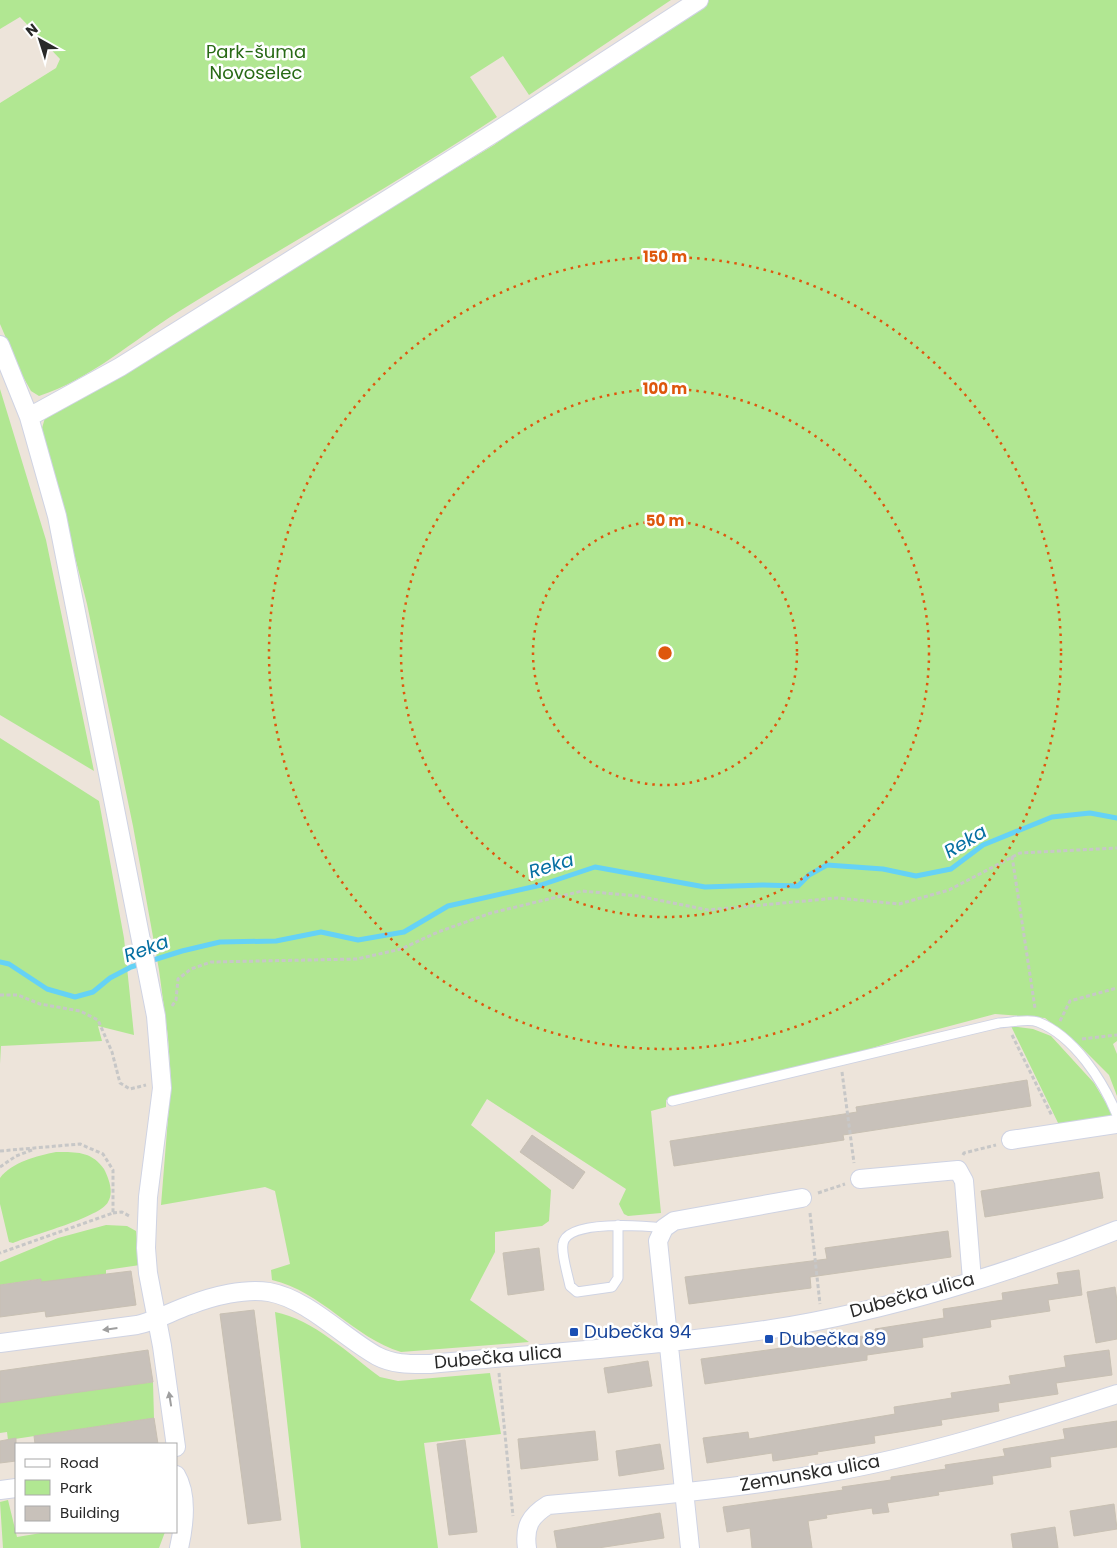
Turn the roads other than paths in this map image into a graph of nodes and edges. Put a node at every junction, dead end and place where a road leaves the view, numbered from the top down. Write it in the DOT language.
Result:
graph roads {
  1 [pos="700,0"];
  2 [pos="0,346"];
  3 [pos="29,417"];
  4 [pos="672,1100"];
  5 [pos="1117,1115"];
  6 [pos="1117,1124"];
  7 [pos="1011,1140"];
  8 [pos="858,1180"];
  9 [pos="805,1198"];
  10 [pos="618,1225"];
  11 [pos="664,1228"];
  12 [pos="1117,1230"];
  13 [pos="972,1280"];
  14 [pos="157,1319"];
  15 [pos="668,1342"];
  16 [pos="0,1343"];
  17 [pos="1117,1394"];
  18 [pos="175,1443"];
  19 [pos="178,1478"];
  20 [pos="15,1488"];
  21 [pos="0,1490"];
  22 [pos="684,1492"];
  23 [pos="179,1548"];
  24 [pos="527,1548"];
  25 [pos="690,1548"];
  1 -- 3 [label="street"];
  2 -- 3 [label="street"];
  3 -- 14 [label="street"];
  4 -- 5 [label="lane"];
  6 -- 7 [label="street"];
  8 -- 13 [label="street"];
  9 -- 11 [label="street"];
  10 -- 10 [label="lane"];
  10 -- 11 [label="lane"];
  11 -- 15 [label="street"];
  12 -- 13 [label="street, Dubečka ulica"];
  13 -- 15 [label="street, Dubečka ulica"];
  14 -- 15 [label="street, Dubečka ulica"];
  14 -- 16 [label="street, Dubečka ulica, one-way"];
  18 -- 14 [label="street, one-way"];
  15 -- 22 [label="street"];
  17 -- 22 [label="street, Zemunska ulica"];
  19 -- 23 [label="street"];
  20 -- 21 [label="street"];
  22 -- 24 [label="street, Zemunska ulica"];
  22 -- 25 [label="street"];
}
